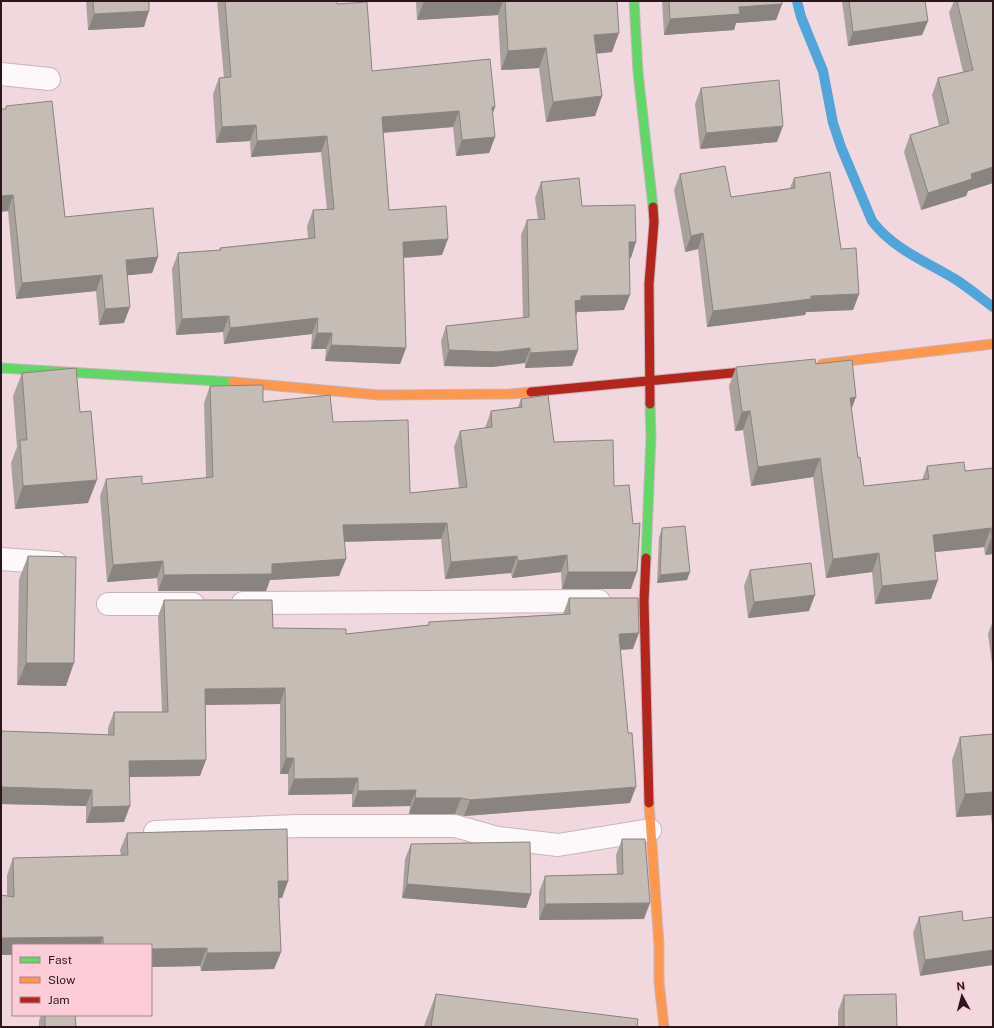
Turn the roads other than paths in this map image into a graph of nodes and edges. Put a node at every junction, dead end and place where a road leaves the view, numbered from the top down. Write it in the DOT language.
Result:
graph roads {
  1 [pos="634,1"];
  2 [pos="1,74"];
  3 [pos="49,79"];
  4 [pos="993,344"];
  5 [pos="815,365"];
  6 [pos="1,368"];
  7 [pos="776,369"];
  8 [pos="649,382"];
  9 [pos="1,559"];
  10 [pos="74,564"];
  11 [pos="631,601"];
  12 [pos="108,604"];
  13 [pos="650,830"];
  14 [pos="155,832"];
  15 [pos="664,1027"];
  1 -- 8 [label="street"];
  2 -- 3 [label="street"];
  4 -- 5 [label="street"];
  6 -- 8 [label="street"];
  7 -- 8 [label="street"];
  8 -- 11 [label="street"];
  9 -- 10 [label="street"];
  11 -- 12 [label="street"];
  11 -- 13 [label="street"];
  13 -- 14 [label="street"];
  13 -- 15 [label="street"];
}
